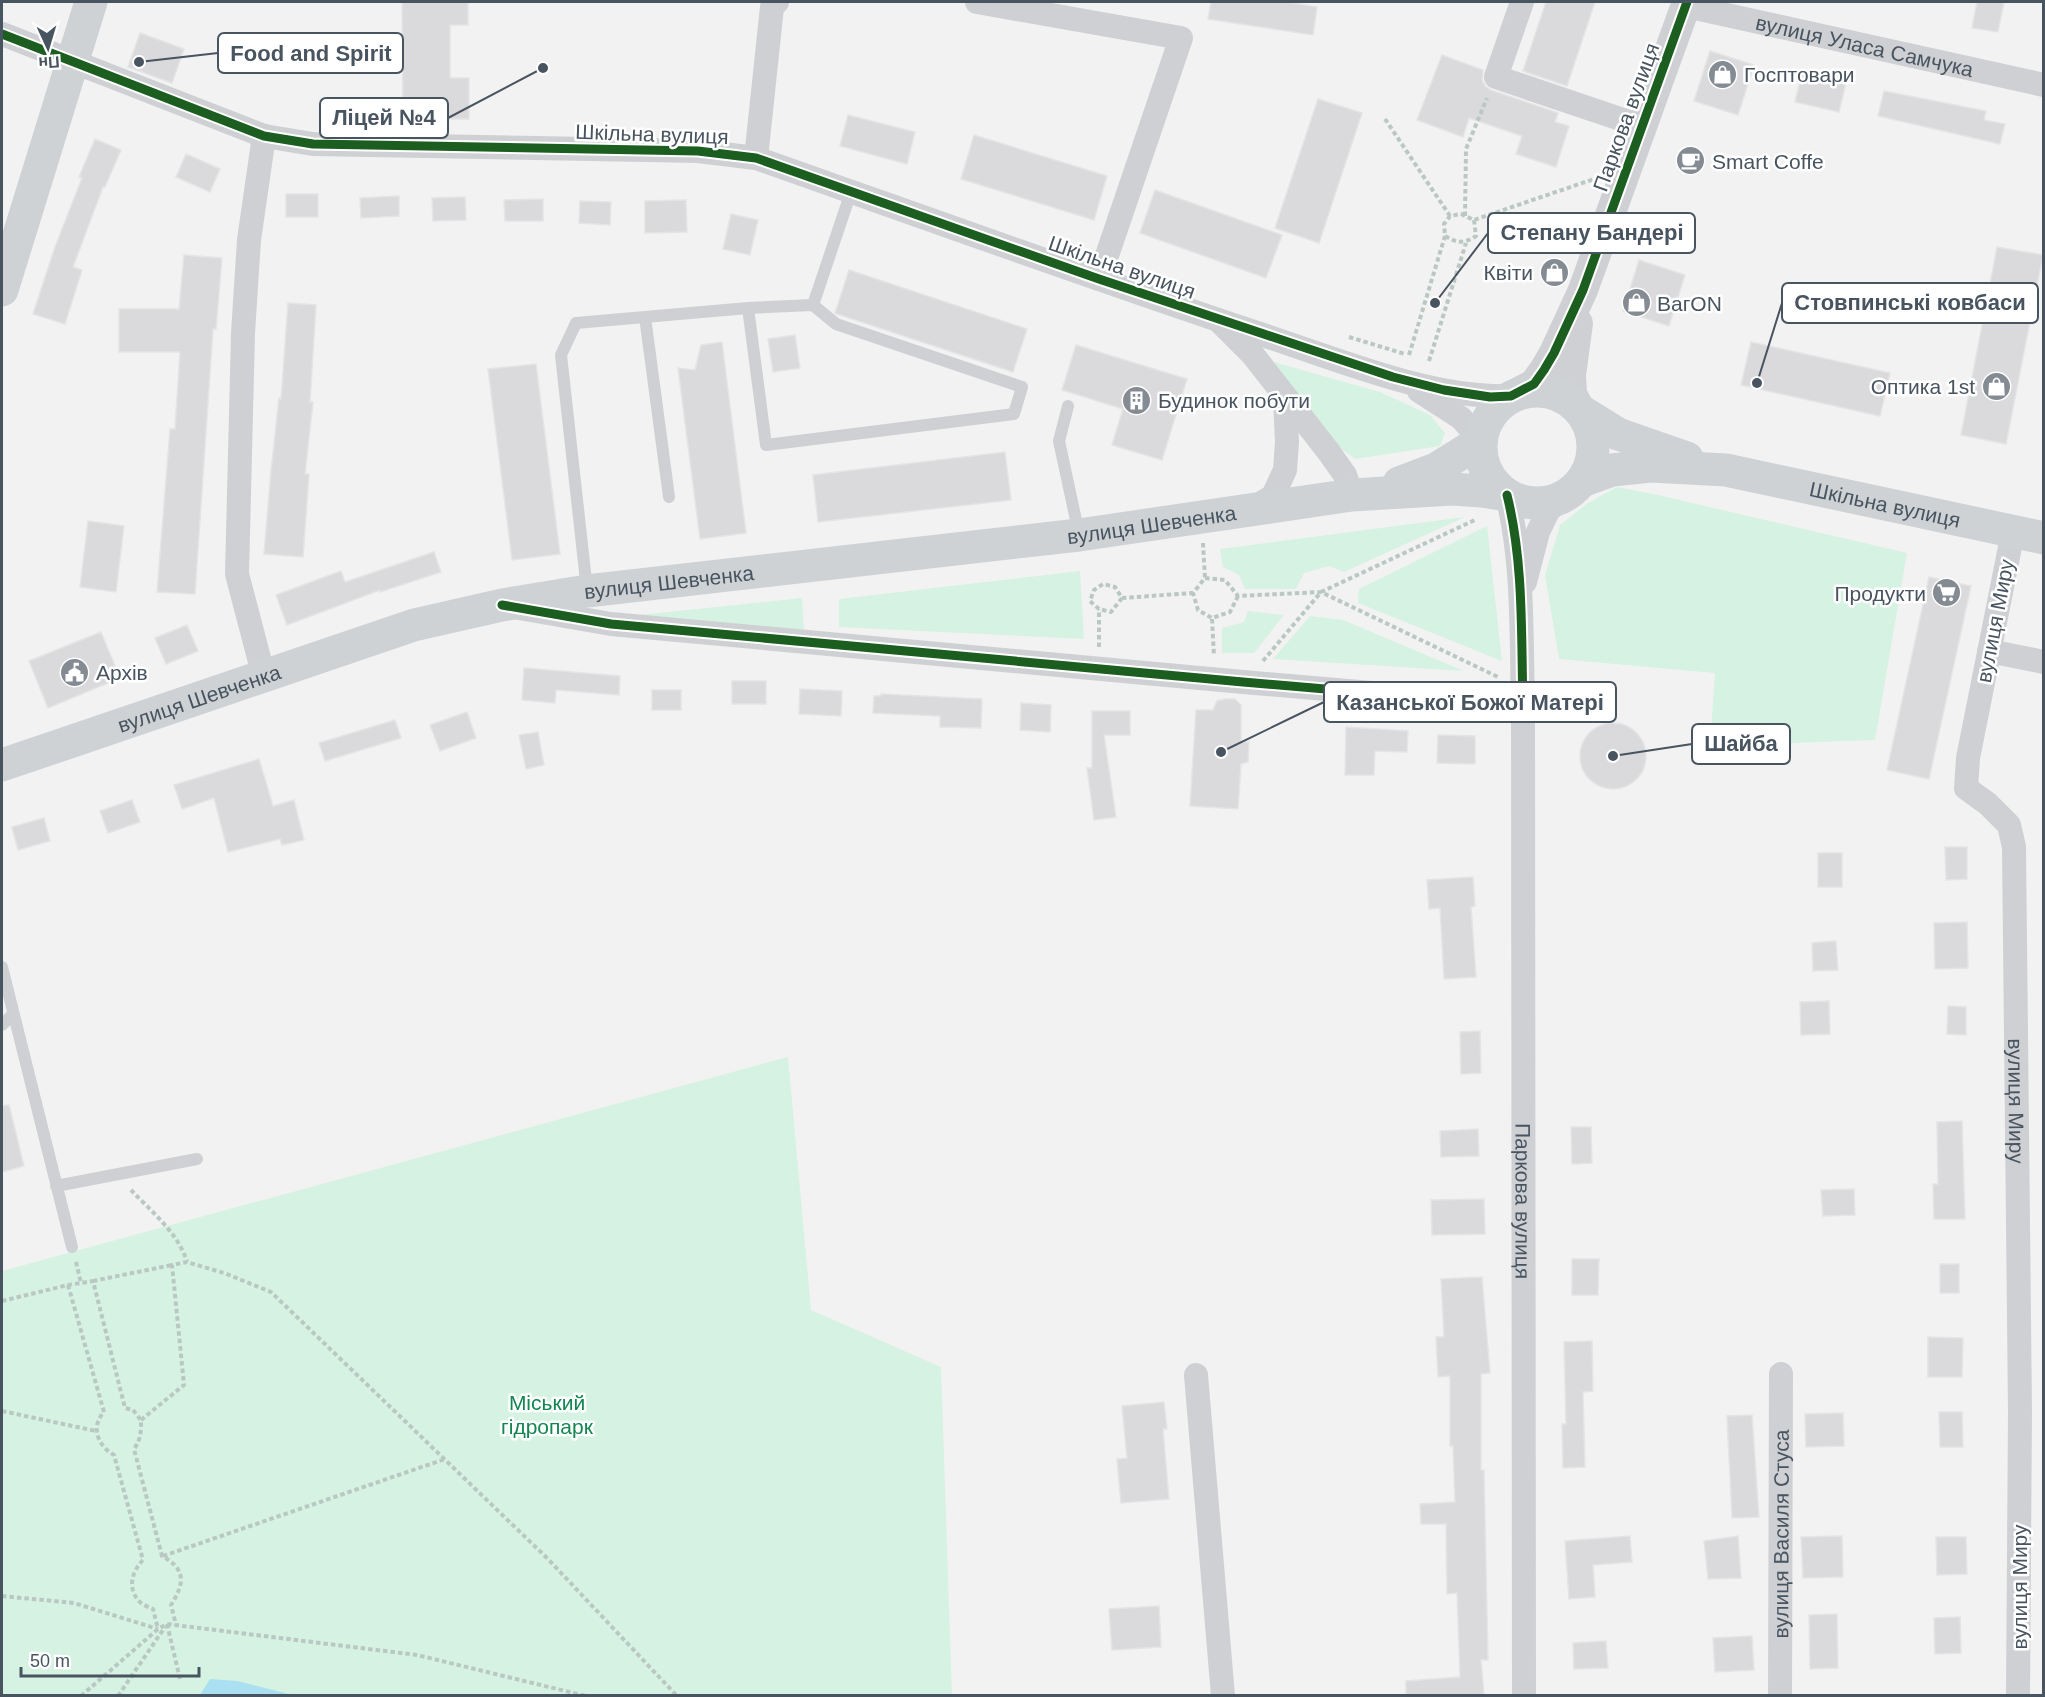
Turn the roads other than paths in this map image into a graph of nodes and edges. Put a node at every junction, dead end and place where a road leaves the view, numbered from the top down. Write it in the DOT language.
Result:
graph roads {
  1 [pos="91,2"];
  2 [pos="777,2"];
  3 [pos="976,2"];
  4 [pos="1522,2"];
  5 [pos="1686,4"];
  6 [pos="2,34"];
  7 [pos="73,63"];
  8 [pos="2043,85"];
  9 [pos="1641,126"];
  10 [pos="264,136"];
  11 [pos="756,158"];
  12 [pos="850,192"];
  13 [pos="1099,279"];
  14 [pos="2,290"];
  15 [pos="1583,290"];
  16 [pos="813,305"];
  17 [pos="748,308"];
  18 [pos="645,317"];
  19 [pos="1217,319"];
  20 [pos="1393,377"];
  21 [pos="1511,396"];
  22 [pos="1285,398"];
  23 [pos="1068,406"];
  24 [pos="1581,411"];
  25 [pos="1481,441"];
  26 [pos="1726,470"];
  27 [pos="1572,489"];
  28 [pos="1356,495"];
  29 [pos="1507,495"];
  30 [pos="669,497"];
  31 [pos="1245,512"];
  32 [pos="2028,535"];
  33 [pos="1079,536"];
  34 [pos="587,591"];
  35 [pos="1520,599"];
  36 [pos="502,605"];
  37 [pos="1989,651"];
  38 [pos="2043,662"];
  39 [pos="264,677"];
  40 [pos="1522,706"];
  41 [pos="2,765"];
  42 [pos="2,967"];
  43 [pos="12,1015"];
  44 [pos="2,1025"];
  45 [pos="196,1160"];
  46 [pos="56,1186"];
  47 [pos="72,1247"];
  48 [pos="1196,1374"];
  49 [pos="1781,1374"];
  50 [pos="1223,1695"];
  51 [pos="1524,1695"];
  52 [pos="1780,1695"];
  53 [pos="2018,1695"];
  1 -- 7 [label="main road"];
  2 -- 11 [label="street"];
  3 -- 13 [label="street"];
  4 -- 9 [label="street"];
  5 -- 8 [label="street, вулиця Уласа Самчука"];
  5 -- 9 [label="street, Паркова вулиця"];
  6 -- 7 [label="street, Шкільна вулиця"];
  7 -- 10 [label="street, Шкільна вулиця"];
  7 -- 14 [label="main road"];
  9 -- 15 [label="street, Паркова вулиця"];
  10 -- 11 [label="street, Шкільна вулиця"];
  10 -- 39 [label="street"];
  11 -- 12 [label="street, Шкільна вулиця"];
  12 -- 13 [label="street, Шкільна вулиця"];
  12 -- 16 [label="lane"];
  13 -- 19 [label="street, Шкільна вулиця"];
  15 -- 21 [label="street, Паркова вулиця"];
  15 -- 24 [label="street, Паркова вулиця"];
  16 -- 17 [label="lane"];
  16 -- 17 [label="lane"];
  17 -- 18 [label="lane"];
  18 -- 30 [label="lane"];
  18 -- 34 [label="lane"];
  19 -- 20 [label="street, Шкільна вулиця"];
  19 -- 22 [label="street"];
  20 -- 21 [label="street"];
  20 -- 25 [label="street"];
  21 -- 24 [label="main road"];
  21 -- 25 [label="main road"];
  22 -- 28 [label="street"];
  22 -- 31 [label="street"];
  23 -- 33 [label="lane"];
  24 -- 26 [label="main road, Шкільна вулиця"];
  24 -- 27 [label="main road"];
  25 -- 28 [label="main road, вулиця Шевченка"];
  25 -- 29 [label="main road"];
  26 -- 27 [label="main road, Шкільна вулиця"];
  26 -- 32 [label="main road, Шкільна вулиця"];
  27 -- 29 [label="main road"];
  27 -- 35 [label="street"];
  28 -- 29 [label="main road, вулиця Шевченка"];
  28 -- 31 [label="main road, вулиця Шевченка"];
  29 -- 35 [label="street"];
  31 -- 33 [label="main road, вулиця Шевченка"];
  32 -- 37 [label="street, вулиця Миру"];
  33 -- 34 [label="main road, вулиця Шевченка"];
  34 -- 36 [label="main road, вулиця Шевченка"];
  35 -- 40 [label="street, Паркова вулиця"];
  36 -- 39 [label="main road, вулиця Шевченка"];
  36 -- 40 [label="street"];
  37 -- 38 [label="street"];
  37 -- 53 [label="street, вулиця Миру"];
  39 -- 41 [label="main road, вулиця Шевченка"];
  40 -- 51 [label="street, Паркова вулиця"];
  42 -- 43 [label="lane"];
  43 -- 44 [label="lane"];
  43 -- 46 [label="lane"];
  45 -- 46 [label="lane"];
  46 -- 47 [label="lane"];
  48 -- 50 [label="street"];
  49 -- 52 [label="street, вулиця Василя Стуса"];
}
